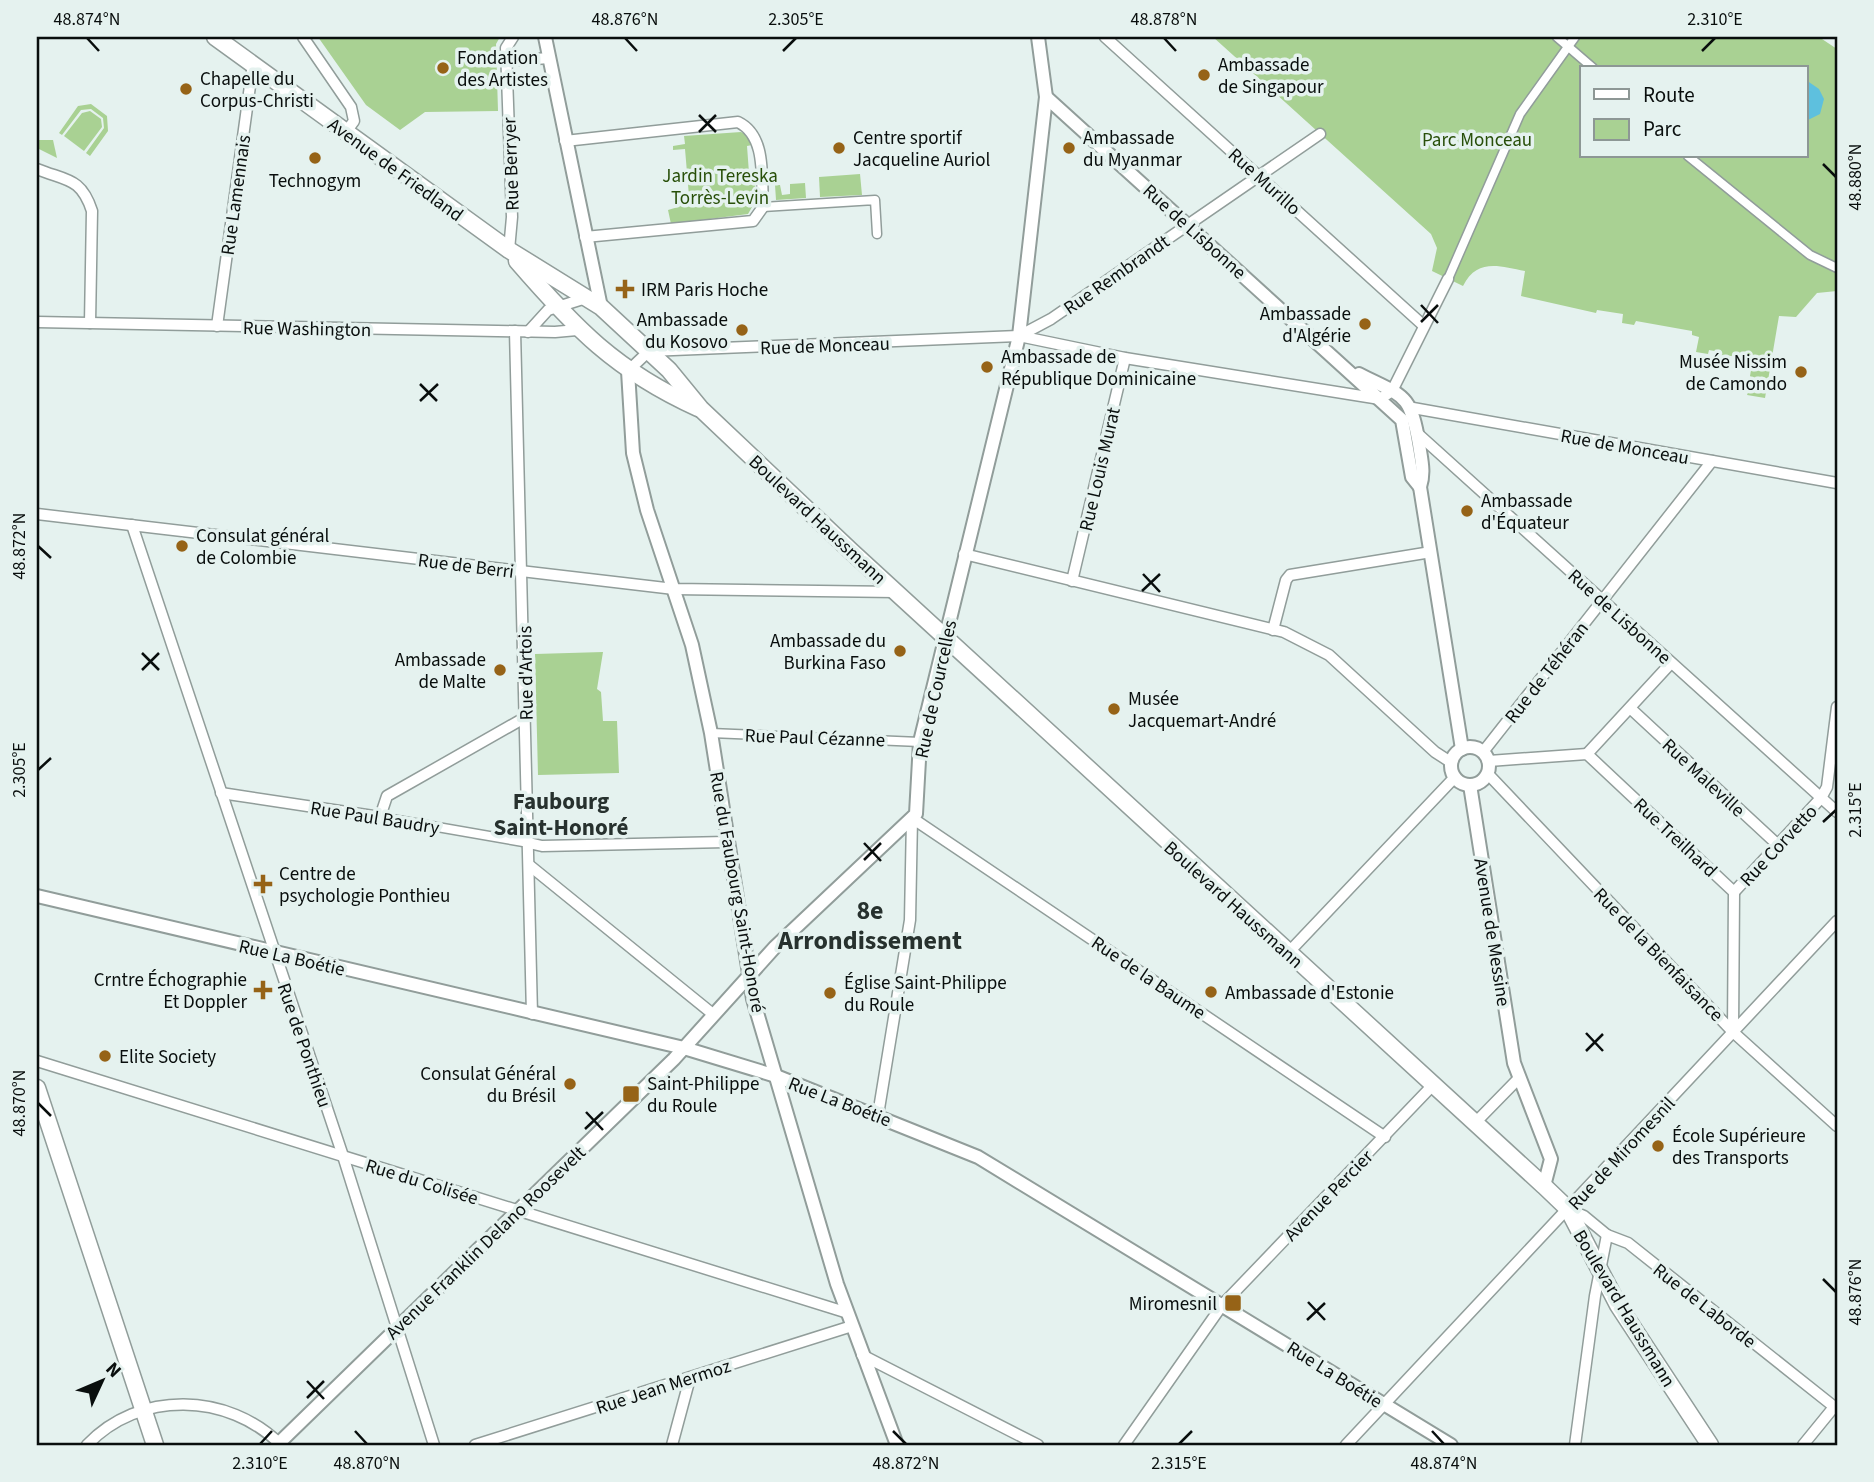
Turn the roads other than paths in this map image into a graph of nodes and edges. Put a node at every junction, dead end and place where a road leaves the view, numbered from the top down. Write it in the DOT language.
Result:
graph roads {
  1 [pos="215,37"];
  2 [pos="303,37"];
  3 [pos="513,37"];
  4 [pos="545,37"];
  5 [pos="1038,37"];
  6 [pos="1105,37"];
  7 [pos="1557,37"];
  8 [pos="1574,37"];
  9 [pos="1568,45"];
  10 [pos="549,58"];
  11 [pos="507,61"];
  12 [pos="253,64"];
  13 [pos="1591,66"];
  14 [pos="1046,97"];
  15 [pos="346,132"];
  16 [pos="1320,134"];
  17 [pos="565,141"];
  18 [pos="1690,158"];
  19 [pos="37,169"];
  20 [pos="1259,176"];
  21 [pos="764,207"];
  22 [pos="1188,224"];
  23 [pos="877,234"];
  24 [pos="585,237"];
  25 [pos="509,250"];
  26 [pos="1837,268"];
  27 [pos="1448,279"];
  28 [pos="586,298"];
  29 [pos="556,306"];
  30 [pos="601,307"];
  31 [pos="37,322"];
  32 [pos="90,323"];
  33 [pos="217,326"];
  34 [pos="1424,326"];
  35 [pos="577,330"];
  36 [pos="515,331"];
  37 [pos="528,332"];
  38 [pos="1018,336"];
  39 [pos="649,351"];
  40 [pos="1125,358"];
  41 [pos="1344,366"];
  42 [pos="628,371"];
  43 [pos="1392,391"];
  44 [pos="1380,399"];
  45 [pos="1413,408"];
  46 [pos="701,409"];
  47 [pos="1402,420"];
  48 [pos="1417,433"];
  49 [pos="1713,461"];
  50 [pos="1837,483"];
  51 [pos="1420,487"];
  52 [pos="37,514"];
  53 [pos="132,525"];
  54 [pos="1431,552"];
  55 [pos="964,554"];
  56 [pos="522,571"];
  57 [pos="1072,581"];
  58 [pos="674,589"];
  59 [pos="896,592"];
  60 [pos="1602,601"];
  61 [pos="1273,630"];
  62 [pos="944,637"];
  63 [pos="1671,663"];
  64 [pos="1837,707"];
  65 [pos="1630,708"];
  66 [pos="526,717"];
  67 [pos="711,733"];
  68 [pos="920,741"];
  69 [pos="1462,749"];
  70 [pos="1587,754"];
  71 [pos="1487,762"];
  72 [pos="1452,764"];
  73 [pos="1455,777"];
  74 [pos="1470,785"];
  75 [pos="221,793"];
  76 [pos="1821,798"];
  77 [pos="1837,813"];
  78 [pos="380,817"];
  79 [pos="912,818"];
  80 [pos="726,842"];
  81 [pos="529,843"];
  82 [pos="1777,845"];
  83 [pos="529,865"];
  84 [pos="1734,892"];
  85 [pos="37,896"];
  86 [pos="1837,920"];
  87 [pos="274,953"];
  88 [pos="1288,953"];
  89 [pos="748,976"];
  90 [pos="532,1014"];
  91 [pos="714,1015"];
  92 [pos="1733,1032"];
  93 [pos="684,1048"];
  94 [pos="37,1061"];
  95 [pos="776,1076"];
  96 [pos="1520,1077"];
  97 [pos="1432,1086"];
  98 [pos="37,1088"];
  99 [pos="878,1115"];
  100 [pos="1474,1124"];
  101 [pos="1837,1126"];
  102 [pos="1385,1137"];
  103 [pos="343,1156"];
  104 [pos="1544,1186"];
  105 [pos="1568,1209"];
  106 [pos="516,1211"];
  107 [pos="1607,1235"];
  108 [pos="1601,1275"];
  109 [pos="1223,1304"];
  110 [pos="850,1319"];
  111 [pos="397,1327"];
  112 [pos="862,1355"];
  113 [pos="690,1378"];
  114 [pos="1384,1404"];
  115 [pos="1836,1408"];
  116 [pos="143,1410"];
  117 [pos="87,1445"];
  118 [pos="155,1445"];
  119 [pos="279,1445"];
  120 [pos="434,1445"];
  121 [pos="475,1445"];
  122 [pos="672,1445"];
  123 [pos="897,1445"];
  124 [pos="1038,1445"];
  125 [pos="1124,1445"];
  126 [pos="1346,1445"];
  127 [pos="1451,1445"];
  128 [pos="1575,1445"];
  129 [pos="1710,1445"];
  130 [pos="1803,1445"];
  1 -- 12 [label="main road, Avenue de Friedland"];
  2 -- 15 [label="street"];
  3 -- 11 [label="street, Rue Berryer"];
  4 -- 10 [label="street"];
  5 -- 14 [label="street"];
  6 -- 20 [label="street, Rue Murillo"];
  7 -- 9 [label="street"];
  8 -- 9 [label="street"];
  9 -- 13 [label="street"];
  9 -- 27 [label="street"];
  10 -- 11 [label="street"];
  10 -- 17 [label="street"];
  11 -- 25 [label="street, Rue Berryer"];
  12 -- 15 [label="main road, Avenue de Friedland"];
  12 -- 33 [label="street, Rue Lamennais"];
  14 -- 22 [label="street, Rue de Lisbonne"];
  14 -- 38 [label="street, Rue de Courcelles"];
  15 -- 25 [label="main road, Avenue de Friedland"];
  16 -- 20 [label="street, Rue Rembrandt"];
  17 -- 21 [label="street"];
  17 -- 24 [label="street"];
  18 -- 26 [label="street"];
  19 -- 32 [label="street"];
  20 -- 22 [label="street, Rue Rembrandt"];
  20 -- 34 [label="street, Rue Murillo"];
  21 -- 23 [label="street"];
  21 -- 24 [label="street"];
  22 -- 38 [label="street, Rue Rembrandt"];
  22 -- 41 [label="street, Rue de Lisbonne"];
  24 -- 30 [label="street"];
  25 -- 28 [label="main road, Avenue de Friedland"];
  25 -- 29 [label="main road, Avenue de Friedland"];
  27 -- 34 [label="street"];
  28 -- 29 [label="street"];
  28 -- 30 [label="main road, Boulevard Haussmann"];
  29 -- 35 [label="main road, Boulevard Haussmann"];
  29 -- 37 [label="street"];
  30 -- 39 [label="main road, Boulevard Haussmann"];
  31 -- 32 [label="street, Rue Washington"];
  32 -- 33 [label="street, Rue Washington"];
  33 -- 36 [label="street, Rue Washington"];
  34 -- 43 [label="street"];
  35 -- 37 [label="street, Rue Washington"];
  35 -- 42 [label="main road, Boulevard Haussmann"];
  36 -- 37 [label="street, Rue Washington"];
  36 -- 56 [label="street, Rue d'Artois"];
  38 -- 39 [label="street, Rue de Monceau"];
  38 -- 40 [label="street"];
  38 -- 55 [label="street, Rue de Courcelles"];
  39 -- 42 [label="street"];
  39 -- 46 [label="main road, Boulevard Haussmann"];
  40 -- 44 [label="street"];
  40 -- 57 [label="street, Rue Louis Murat"];
  41 -- 43 [label="street, Rue de Lisbonne"];
  41 -- 44 [label="street, Rue de Lisbonne"];
  42 -- 46 [label="main road, Boulevard Haussmann"];
  42 -- 58 [label="street, Rue du Faubourg Saint-Honoré"];
  43 -- 44 [label="street"];
  43 -- 45 [label="street, Rue de Lisbonne"];
  44 -- 47 [label="street, Rue de Lisbonne"];
  45 -- 48 [label="street"];
  45 -- 49 [label="street, Rue de Monceau"];
  46 -- 59 [label="main road, Boulevard Haussmann"];
  47 -- 48 [label="street, Rue de Lisbonne"];
  47 -- 51 [label="street"];
  48 -- 51 [label="street"];
  48 -- 60 [label="street, Rue de Lisbonne"];
  49 -- 50 [label="street, Rue de Monceau"];
  49 -- 60 [label="street, Rue de Téhéran"];
  51 -- 54 [label="street"];
  52 -- 53 [label="street, Rue de Berri"];
  53 -- 56 [label="street, Rue de Berri"];
  53 -- 75 [label="street, Rue de Ponthieu"];
  54 -- 61 [label="street"];
  54 -- 69 [label="street"];
  55 -- 57 [label="street"];
  55 -- 62 [label="street, Rue de Courcelles"];
  56 -- 58 [label="street, Rue de Berri"];
  56 -- 66 [label="street, Rue d'Artois"];
  57 -- 61 [label="street"];
  58 -- 59 [label="street, Rue de Berri"];
  58 -- 67 [label="street, Rue du Faubourg Saint-Honoré"];
  59 -- 62 [label="main road, Boulevard Haussmann"];
  60 -- 63 [label="street, Rue de Lisbonne"];
  60 -- 71 [label="street, Rue de Téhéran"];
  61 -- 72 [label="street"];
  62 -- 68 [label="street, Rue de Courcelles"];
  62 -- 88 [label="main road, Boulevard Haussmann"];
  63 -- 65 [label="street"];
  63 -- 76 [label="street, Rue de Lisbonne"];
  64 -- 76 [label="street"];
  65 -- 70 [label="street"];
  65 -- 82 [label="street, Rue Maleville"];
  66 -- 78 [label="street"];
  66 -- 81 [label="street, Rue d'Artois"];
  67 -- 68 [label="street, Rue Paul Cézanne"];
  67 -- 80 [label="street, Rue du Faubourg Saint-Honoré"];
  68 -- 79 [label="street, Rue de Courcelles"];
  69 -- 71 [label="street"];
  69 -- 72 [label="street"];
  70 -- 71 [label="street"];
  70 -- 84 [label="street, Rue Treilhard"];
  71 -- 74 [label="street"];
  71 -- 92 [label="street, Rue de la Bienfaisance"];
  72 -- 73 [label="street"];
  73 -- 74 [label="street"];
  73 -- 88 [label="street"];
  74 -- 96 [label="street, Avenue de Messine"];
  75 -- 78 [label="street, Rue Paul Baudry"];
  75 -- 87 [label="street, Rue de Ponthieu"];
  76 -- 77 [label="street, Rue de Lisbonne"];
  76 -- 82 [label="street, Rue Corvetto"];
  78 -- 81 [label="street, Rue Paul Baudry"];
  79 -- 89 [label="street, Avenue Franklin Delano Roosevelt"];
  79 -- 99 [label="street, Rue de Courcelles"];
  79 -- 102 [label="street, Rue de la Baume"];
  80 -- 81 [label="street"];
  80 -- 89 [label="street, Rue du Faubourg Saint-Honoré"];
  81 -- 83 [label="street, Rue d'Artois"];
  82 -- 84 [label="street, Rue Corvetto"];
  83 -- 90 [label="street, Rue d'Artois"];
  83 -- 91 [label="street"];
  84 -- 92 [label="street, Rue Treilhard"];
  85 -- 87 [label="street, Rue La Boétie"];
  86 -- 92 [label="street, Rue de Miromesnil"];
  87 -- 90 [label="street, Rue La Boétie"];
  87 -- 103 [label="street, Rue de Ponthieu"];
  88 -- 97 [label="main road, Boulevard Haussmann"];
  89 -- 91 [label="street, Avenue Franklin Delano Roosevelt"];
  89 -- 95 [label="street, Rue du Faubourg Saint-Honoré"];
  90 -- 93 [label="street, Rue La Boétie"];
  91 -- 93 [label="street, Avenue Franklin Delano Roosevelt"];
  92 -- 101 [label="street, Rue de la Bienfaisance"];
  92 -- 105 [label="street, Rue de Miromesnil"];
  93 -- 95 [label="street, Rue La Boétie"];
  93 -- 106 [label="street, Avenue Franklin Delano Roosevelt"];
  94 -- 103 [label="street, Rue du Colisée"];
  95 -- 99 [label="street, Rue La Boétie"];
  95 -- 110 [label="street, Rue du Faubourg Saint-Honoré"];
  96 -- 100 [label="street"];
  96 -- 104 [label="street, Avenue de Messine"];
  97 -- 100 [label="main road, Boulevard Haussmann"];
  97 -- 102 [label="street, Avenue Percier"];
  98 -- 116 [label="main road"];
  99 -- 109 [label="street, Rue La Boétie"];
  100 -- 104 [label="main road, Boulevard Haussmann"];
  102 -- 109 [label="street, Avenue Percier"];
  103 -- 106 [label="street, Rue du Colisée"];
  103 -- 111 [label="street, Rue de Ponthieu"];
  104 -- 105 [label="main road, Boulevard Haussmann"];
  105 -- 107 [label="street, Rue de Laborde"];
  105 -- 108 [label="main road, Boulevard Haussmann"];
  105 -- 114 [label="street, Rue de Miromesnil"];
  106 -- 110 [label="street, Rue du Colisée"];
  106 -- 111 [label="street, Avenue Franklin Delano Roosevelt"];
  107 -- 108 [label="street"];
  107 -- 115 [label="street, Rue de Laborde"];
  108 -- 128 [label="street"];
  108 -- 129 [label="main road, Boulevard Haussmann"];
  109 -- 114 [label="street, Rue La Boétie"];
  109 -- 125 [label="street, Avenue Percier"];
  110 -- 112 [label="street, Rue du Faubourg Saint-Honoré"];
  110 -- 113 [label="street, Rue Jean Mermoz"];
  111 -- 119 [label="street, Avenue Franklin Delano Roosevelt"];
  111 -- 120 [label="street, Rue de Ponthieu"];
  112 -- 123 [label="street, Rue du Faubourg Saint-Honoré"];
  112 -- 124 [label="street"];
  113 -- 121 [label="street, Rue Jean Mermoz"];
  113 -- 122 [label="street"];
  114 -- 126 [label="street, Rue de Miromesnil"];
  114 -- 127 [label="street, Rue La Boétie"];
  115 -- 130 [label="street"];
  116 -- 117 [label="street"];
  116 -- 118 [label="main road"];
  116 -- 119 [label="street"];
}
